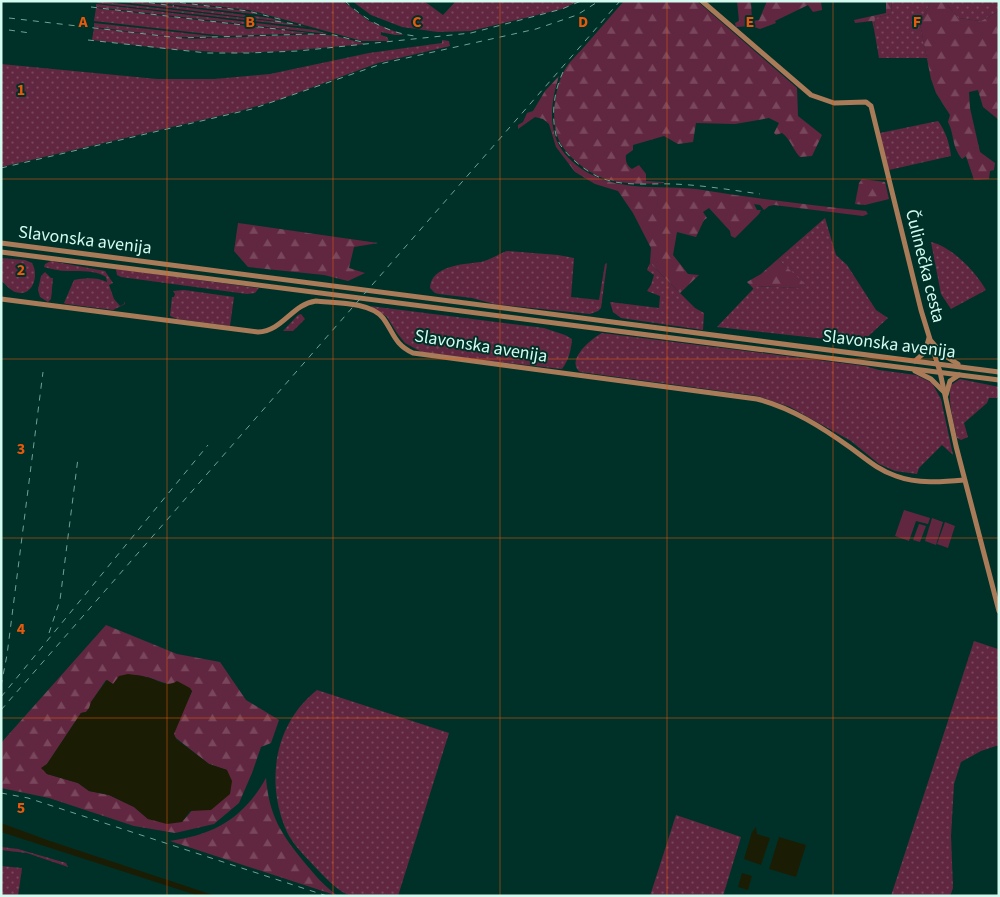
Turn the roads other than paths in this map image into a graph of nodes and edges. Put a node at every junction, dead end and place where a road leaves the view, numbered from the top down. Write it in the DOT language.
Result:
graph roads {
  1 [pos="702,1"];
  2 [pos="1,243"];
  3 [pos="1,252"];
  4 [pos="1,299"];
  5 [pos="929,338"];
  6 [pos="915,361"];
  7 [pos="938,364"];
  8 [pos="968,368"];
  9 [pos="910,369"];
  10 [pos="940,372"];
  11 [pos="999,372"];
  12 [pos="959,375"];
  13 [pos="999,380"];
  14 [pos="945,396"];
  15 [pos="964,480"];
  16 [pos="999,611"];
  1 -- 5 [label="main road, Čulinečka cesta"];
  2 -- 6 [label="main road, Slavonska avenija"];
  3 -- 9 [label="main road, Slavonska avenija"];
  4 -- 15 [label="main road, Slavonska avenija"];
  5 -- 6 [label="main road"];
  5 -- 7 [label="main road, Čulinečka cesta"];
  5 -- 8 [label="main road"];
  6 -- 7 [label="main road, Slavonska avenija"];
  7 -- 8 [label="main road, Slavonska avenija"];
  7 -- 10 [label="main road, Čulinečka cesta"];
  8 -- 11 [label="main road, Slavonska avenija"];
  9 -- 10 [label="main road, Slavonska avenija"];
  9 -- 14 [label="main road"];
  10 -- 12 [label="main road, Slavonska avenija"];
  10 -- 14 [label="main road, Čulinečka cesta"];
  12 -- 13 [label="main road, Slavonska avenija"];
  12 -- 14 [label="main road"];
  14 -- 15 [label="main road, Čulinečka cesta"];
  15 -- 16 [label="main road, Čulinečka cesta"];
}
